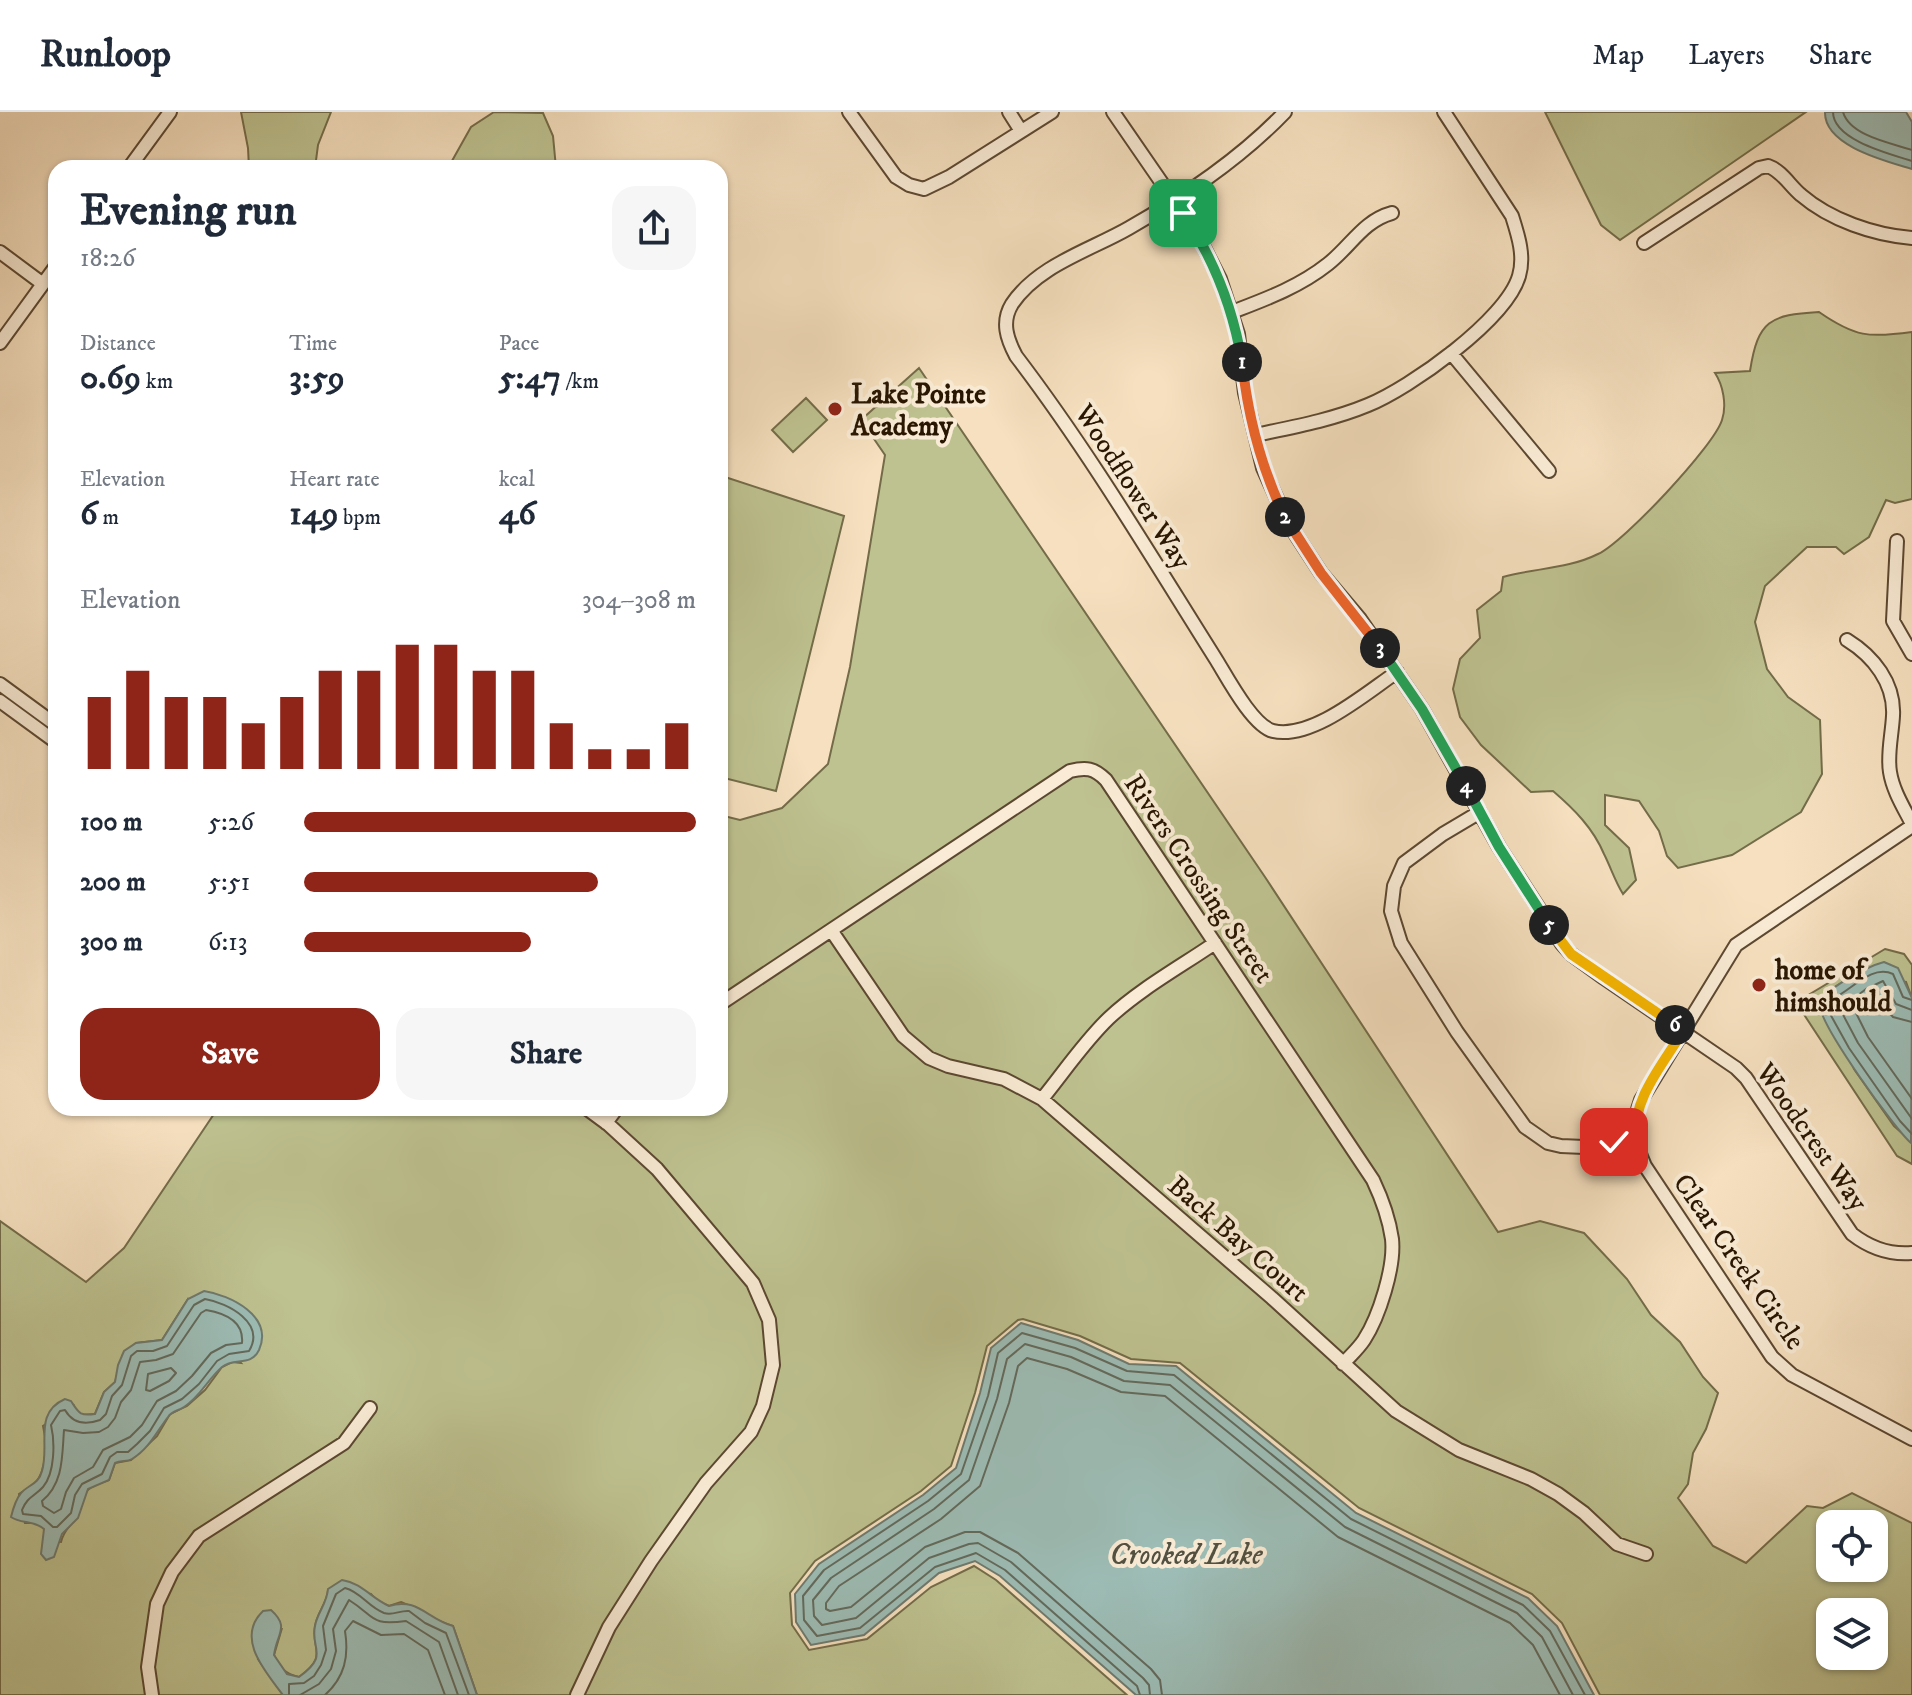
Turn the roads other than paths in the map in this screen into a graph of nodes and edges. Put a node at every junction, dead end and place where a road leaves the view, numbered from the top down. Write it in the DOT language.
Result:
graph roads {
  1 [pos="170,112"];
  2 [pos="849,112"];
  3 [pos="1009,112"];
  4 [pos="1052,112"];
  5 [pos="1113,112"];
  6 [pos="1285,112"];
  7 [pos="1444,112"];
  8 [pos="1021,131"];
  9 [pos="135,160"];
  10 [pos="1174,199"];
  11 [pos="1392,213"];
  12 [pos="1912,238"];
  13 [pos="1644,243"];
  14 [pos="0,252"];
  15 [pos="48,277"];
  16 [pos="43,284"];
  17 [pos="1232,312"];
  18 [pos="0,343"];
  19 [pos="1451,353"];
  20 [pos="1255,435"];
  21 [pos="1549,471"];
  22 [pos="1897,541"];
  23 [pos="1847,640"];
  24 [pos="1912,654"];
  25 [pos="1397,672"];
  26 [pos="0,684"];
  27 [pos="0,701"];
  28 [pos="48,719"];
  29 [pos="48,736"];
  30 [pos="1480,812"];
  31 [pos="1912,825"];
  32 [pos="831,930"];
  33 [pos="1215,943"];
  34 [pos="728,999"];
  35 [pos="1683,1031"];
  36 [pos="1042,1099"];
  37 [pos="597,1116"];
  38 [pos="611,1116"];
  39 [pos="606,1123"];
  40 [pos="1635,1140"];
  41 [pos="1912,1253"];
  42 [pos="1343,1364"];
  43 [pos="370,1408"];
  44 [pos="1912,1439"];
  45 [pos="1646,1554"];
  46 [pos="152,1695"];
  47 [pos="577,1695"];
  1 -- 9 [label="street"];
  2 -- 8 [label="street"];
  3 -- 8 [label="street"];
  4 -- 8 [label="street"];
  5 -- 10 [label="street, Woodcrest Way"];
  6 -- 10 [label="street, Woodflower Way"];
  7 -- 19 [label="street"];
  10 -- 17 [label="street, Woodcrest Way"];
  10 -- 25 [label="street, Woodflower Way"];
  11 -- 17 [label="street"];
  12 -- 13 [label="street"];
  14 -- 16 [label="street"];
  15 -- 16 [label="street"];
  16 -- 18 [label="street"];
  17 -- 20 [label="street, Woodcrest Way"];
  19 -- 20 [label="street"];
  19 -- 21 [label="street"];
  20 -- 25 [label="street, Woodcrest Way"];
  22 -- 24 [label="street"];
  23 -- 31 [label="street"];
  25 -- 30 [label="street, Woodcrest Way"];
  26 -- 28 [label="street"];
  27 -- 29 [label="street"];
  30 -- 35 [label="street, Woodcrest Way"];
  30 -- 40 [label="street"];
  31 -- 35 [label="street"];
  32 -- 33 [label="street, Rivers Crossing Street"];
  32 -- 34 [label="street, Rivers Crossing Street"];
  32 -- 36 [label="street, Back Bay Court"];
  33 -- 36 [label="street"];
  33 -- 42 [label="street, Rivers Crossing Street"];
  35 -- 40 [label="street"];
  35 -- 41 [label="street, Woodcrest Way"];
  36 -- 42 [label="street, Back Bay Court"];
  37 -- 39 [label="street"];
  38 -- 39 [label="street"];
  39 -- 47 [label="street"];
  40 -- 44 [label="street, Clear Creek Circle"];
  42 -- 45 [label="street, Back Bay Court"];
  43 -- 46 [label="street"];
}
